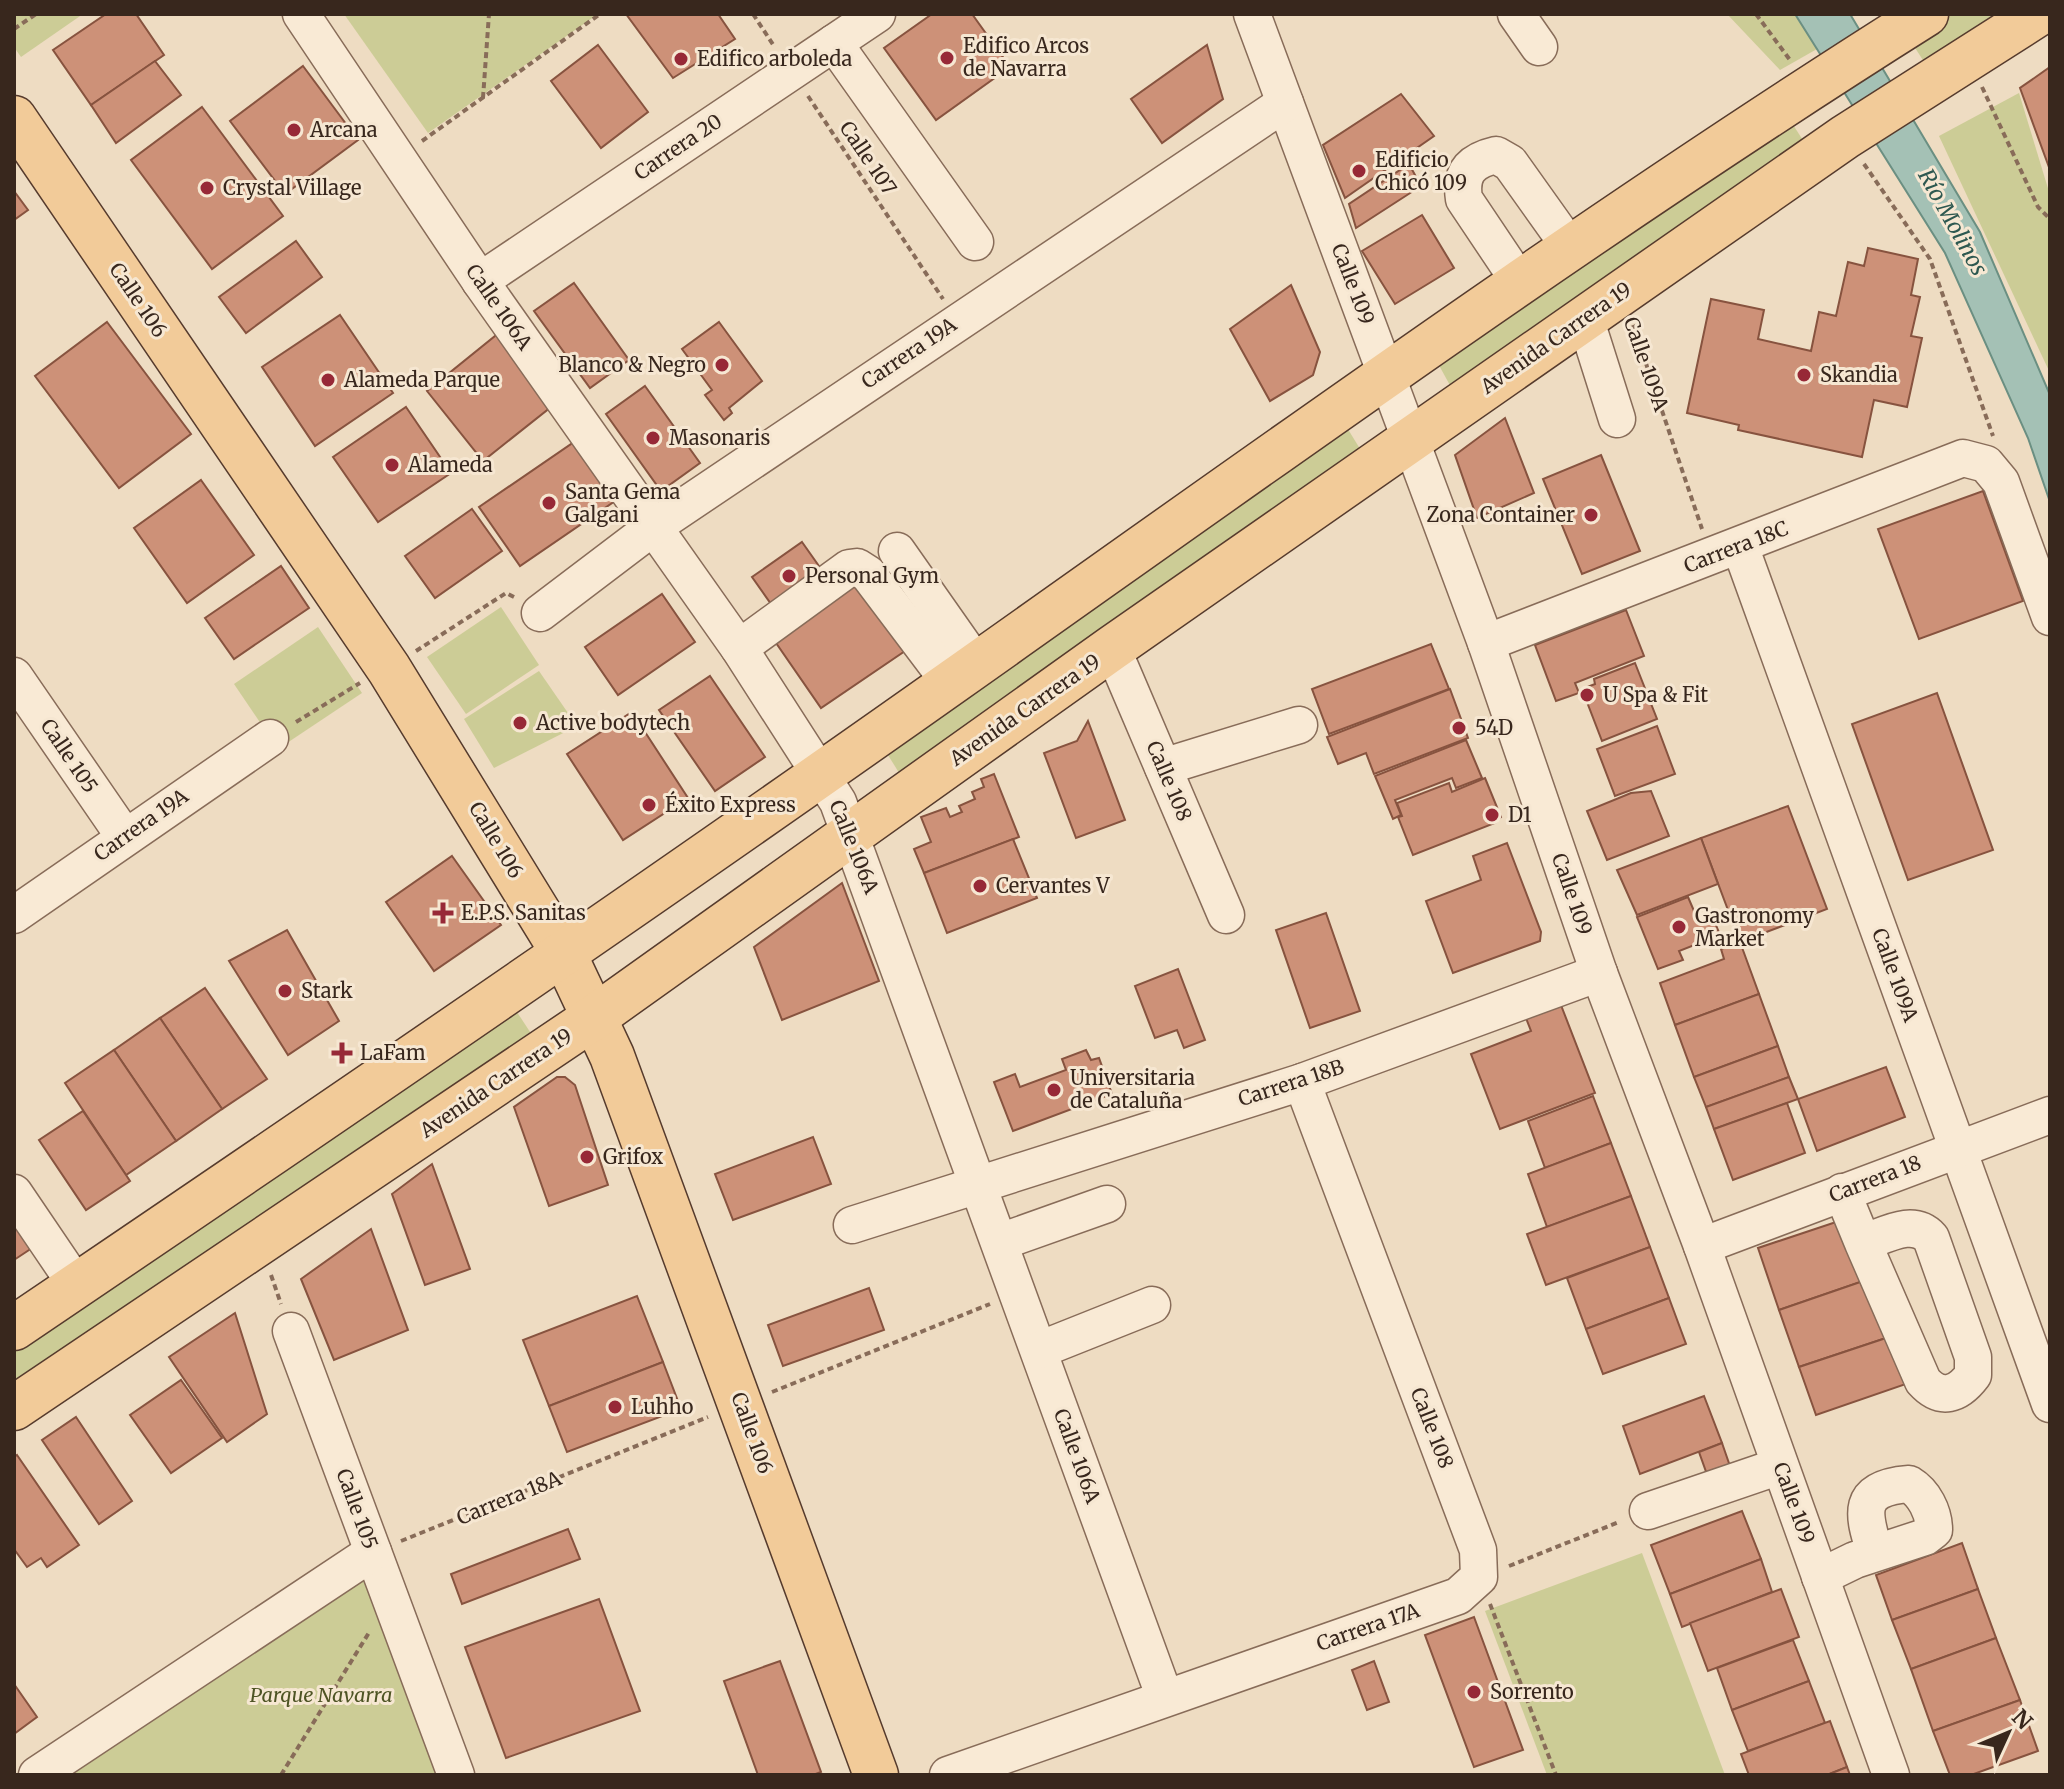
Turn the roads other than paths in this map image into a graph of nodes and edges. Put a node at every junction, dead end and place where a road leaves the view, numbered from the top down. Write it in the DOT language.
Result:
graph roads {
  1 [pos="301,14"];
  2 [pos="877,14"];
  3 [pos="1252,14"];
  4 [pos="1516,14"];
  5 [pos="2038,14"];
  6 [pos="1908,25"];
  7 [pos="834,43"];
  8 [pos="1539,47"];
  9 [pos="1285,103"];
  10 [pos="15,123"];
  11 [pos="975,242"];
  12 [pos="1572,250"];
  13 [pos="480,281"];
  14 [pos="1521,284"];
  15 [pos="1585,318"];
  16 [pos="1388,376"];
  17 [pos="1617,419"];
  18 [pos="1410,439"];
  19 [pos="652,528"];
  20 [pos="897,551"];
  21 [pos="1726,552"];
  22 [pos="540,613"];
  23 [pos="2050,617"];
  24 [pos="1486,643"];
  25 [pos="739,648"];
  26 [pos="1112,648"];
  27 [pos="964,674"];
  28 [pos="14,676"];
  29 [pos="1299,725"];
  30 [pos="270,738"];
  31 [pos="1163,767"];
  32 [pos="820,775"];
  33 [pos="851,833"];
  34 [pos="124,836"];
  35 [pos="14,915"];
  36 [pos="1226,915"];
  37 [pos="564,954"];
  38 [pos="1599,973"];
  39 [pos="596,1016"];
  40 [pos="1302,1082"];
  41 [pos="2050,1115"];
  42 [pos="1957,1148"];
  43 [pos="979,1182"];
  44 [pos="1842,1192"];
  45 [pos="14,1193"];
  46 [pos="1107,1204"];
  47 [pos="852,1225"];
  48 [pos="1000,1242"];
  49 [pos="1863,1243"];
  50 [pos="1702,1246"];
  51 [pos="77,1286"];
  52 [pos="1152,1305"];
  53 [pos="14,1328"];
  54 [pos="291,1331"];
  55 [pos="1039,1350"];
  56 [pos="2050,1404"];
  57 [pos="14,1408"];
  58 [pos="1780,1466"];
  59 [pos="1648,1511"];
  60 [pos="373,1552"];
  61 [pos="1875,1553"];
  62 [pos="1479,1577"];
  63 [pos="1820,1577"];
  64 [pos="1165,1698"];
  65 [pos="37,1775"];
  66 [pos="456,1775"];
  67 [pos="876,1775"];
  68 [pos="948,1775"];
  69 [pos="1891,1775"];
  1 -- 13 [label="street, Calle 106A"];
  2 -- 7 [label="street, Carrera 20"];
  3 -- 9 [label="street, Calle 109"];
  4 -- 8 [label="street"];
  5 -- 15 [label="main road, Avenida Carrera 19"];
  6 -- 12 [label="main road"];
  7 -- 11 [label="street"];
  7 -- 13 [label="street, Carrera 20"];
  9 -- 16 [label="street, Calle 109"];
  9 -- 19 [label="street, Carrera 19A"];
  10 -- 37 [label="main road, Calle 106"];
  12 -- 14 [label="main road"];
  12 -- 14 [label="street"];
  13 -- 19 [label="street, Calle 106A"];
  14 -- 16 [label="main road"];
  15 -- 17 [label="street"];
  15 -- 18 [label="main road, Avenida Carrera 19"];
  16 -- 18 [label="street, Calle 109"];
  16 -- 27 [label="main road"];
  18 -- 24 [label="street, Calle 109"];
  18 -- 26 [label="main road, Avenida Carrera 19"];
  19 -- 22 [label="street, Carrera 19A"];
  19 -- 25 [label="street, Calle 106A"];
  20 -- 27 [label="street"];
  21 -- 23 [label="street, Carrera 18C"];
  21 -- 24 [label="street, Carrera 18C"];
  21 -- 42 [label="street, Calle 109A"];
  24 -- 38 [label="street, Calle 109"];
  25 -- 27 [label="street"];
  25 -- 32 [label="street, Calle 106A"];
  26 -- 31 [label="street, Calle 108"];
  26 -- 33 [label="main road, Avenida Carrera 19"];
  27 -- 32 [label="main road"];
  28 -- 34 [label="street, Calle 105"];
  29 -- 31 [label="street"];
  30 -- 34 [label="street, Carrera 19A"];
  31 -- 36 [label="street, Calle 108"];
  32 -- 33 [label="street, Calle 106A"];
  32 -- 37 [label="main road"];
  33 -- 39 [label="main road, Avenida Carrera 19"];
  33 -- 43 [label="street, Calle 106A"];
  34 -- 35 [label="street, Carrera 19A"];
  37 -- 39 [label="main road, Calle 106"];
  37 -- 51 [label="main road"];
  38 -- 40 [label="street, Carrera 18B"];
  38 -- 50 [label="street, Calle 109"];
  39 -- 57 [label="main road, Avenida Carrera 19"];
  39 -- 67 [label="main road, Calle 106"];
  40 -- 43 [label="street, Carrera 18B"];
  40 -- 62 [label="street, Calle 108"];
  41 -- 42 [label="street, Carrera 18"];
  42 -- 44 [label="street, Carrera 18"];
  42 -- 56 [label="street, Calle 109A"];
  43 -- 47 [label="street, Carrera 18B"];
  43 -- 48 [label="street, Calle 106A"];
  44 -- 49 [label="street"];
  44 -- 50 [label="street, Carrera 18"];
  45 -- 51 [label="street"];
  46 -- 48 [label="street"];
  48 -- 55 [label="street, Calle 106A"];
  50 -- 58 [label="street, Calle 109"];
  51 -- 53 [label="main road"];
  52 -- 55 [label="street"];
  54 -- 60 [label="street, Calle 105"];
  55 -- 64 [label="street, Calle 106A"];
  58 -- 59 [label="street"];
  58 -- 63 [label="street, Calle 109"];
  60 -- 65 [label="street"];
  60 -- 66 [label="street, Calle 105"];
  61 -- 63 [label="street"];
  62 -- 64 [label="street, Carrera 17A"];
  63 -- 69 [label="street, Calle 109"];
  64 -- 68 [label="street, Carrera 17A"];
}
